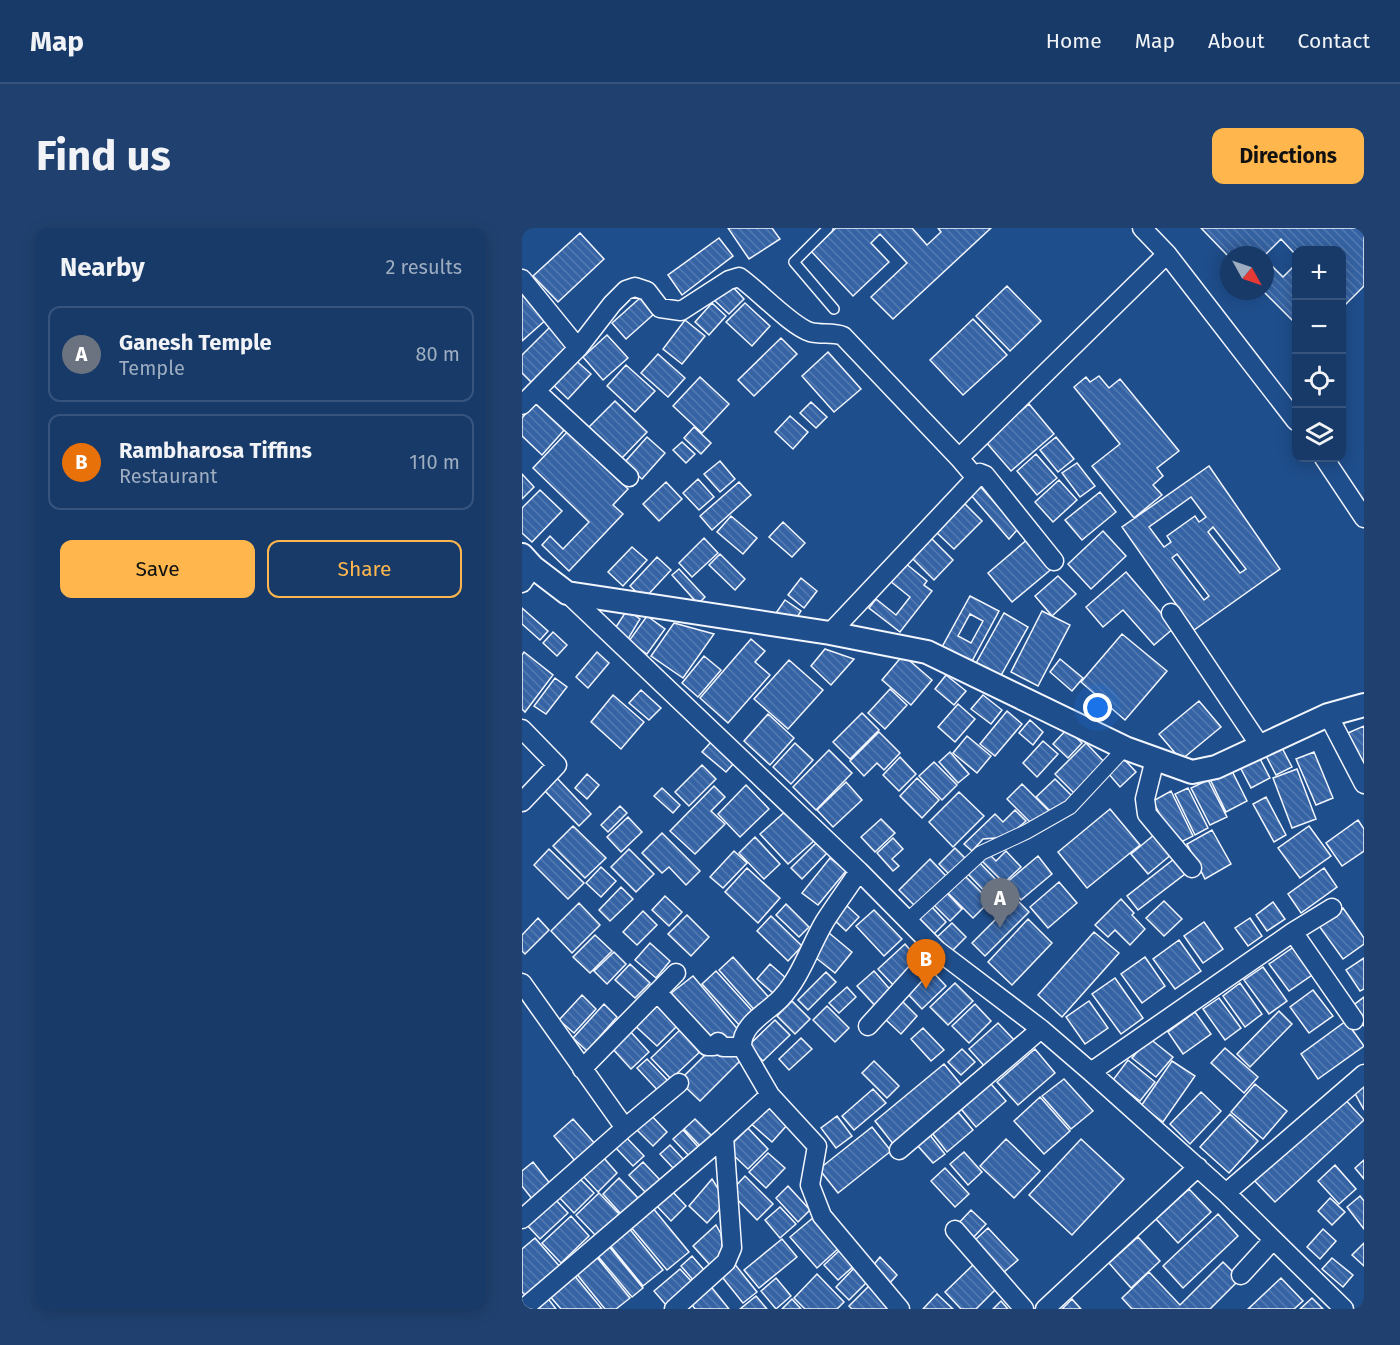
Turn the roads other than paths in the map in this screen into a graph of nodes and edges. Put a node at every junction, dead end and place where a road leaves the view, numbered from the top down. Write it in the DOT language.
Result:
graph roads {
  1 [pos="828,228"];
  2 [pos="1143,228"];
  3 [pos="1167,254"];
  4 [pos="522,279"];
  5 [pos="834,309"];
  6 [pos="578,348"];
  7 [pos="536,391"];
  8 [pos="522,405"];
  9 [pos="1292,416"];
  10 [pos="959,458"];
  11 [pos="1327,462"];
  12 [pos="628,477"];
  13 [pos="976,478"];
  14 [pos="1364,518"];
  15 [pos="1054,561"];
  16 [pos="526,568"];
  17 [pos="567,593"];
  18 [pos="1171,614"];
  19 [pos="830,633"];
  20 [pos="1364,705"];
  21 [pos="1328,715"];
  22 [pos="522,729"];
  23 [pos="1261,747"];
  24 [pos="1125,748"];
  25 [pos="1155,759"];
  26 [pos="1364,784"];
  27 [pos="522,801"];
  28 [pos="1192,868"];
  29 [pos="859,871"];
  30 [pos="1332,908"];
  31 [pos="908,920"];
  32 [pos="1293,932"];
  33 [pos="937,950"];
  34 [pos="675,973"];
  35 [pos="522,984"];
  36 [pos="657,992"];
  37 [pos="1354,1020"];
  38 [pos="868,1026"];
  39 [pos="1041,1029"];
  40 [pos="742,1047"];
  41 [pos="582,1069"];
  42 [pos="1091,1072"];
  43 [pos="1364,1074"];
  44 [pos="679,1083"];
  45 [pos="770,1095"];
  46 [pos="625,1128"];
  47 [pos="724,1137"];
  48 [pos="899,1150"];
  49 [pos="1198,1167"];
  50 [pos="1226,1193"];
  51 [pos="522,1219"];
  52 [pos="954,1230"];
  53 [pos="1273,1240"];
  54 [pos="1241,1275"];
  55 [pos="523,1309"];
  56 [pos="675,1309"];
  57 [pos="900,1309"];
  58 [pos="1024,1309"];
  59 [pos="1045,1309"];
  60 [pos="1344,1309"];
  1 -- 5 [label="lane"];
  2 -- 3 [label="street"];
  3 -- 9 [label="street"];
  3 -- 10 [label="street"];
  4 -- 6 [label="street"];
  6 -- 7 [label="street"];
  6 -- 10 [label="street"];
  7 -- 8 [label="street"];
  7 -- 12 [label="street"];
  10 -- 13 [label="street"];
  11 -- 14 [label="street"];
  13 -- 15 [label="street"];
  13 -- 19 [label="street"];
  16 -- 17 [label="street"];
  17 -- 19 [label="street"];
  17 -- 29 [label="street"];
  18 -- 23 [label="street"];
  19 -- 24 [label="street"];
  20 -- 21 [label="street"];
  21 -- 23 [label="street"];
  21 -- 26 [label="street"];
  22 -- 27 [label="street"];
  23 -- 25 [label="street"];
  24 -- 25 [label="street"];
  24 -- 31 [label="street"];
  25 -- 28 [label="street"];
  29 -- 31 [label="street"];
  29 -- 40 [label="street"];
  30 -- 32 [label="street"];
  31 -- 33 [label="street"];
  32 -- 37 [label="street"];
  32 -- 42 [label="street"];
  33 -- 38 [label="street"];
  33 -- 39 [label="street"];
  34 -- 36 [label="street"];
  35 -- 41 [label="street"];
  36 -- 40 [label="street"];
  36 -- 41 [label="street"];
  39 -- 42 [label="street"];
  39 -- 48 [label="street"];
  40 -- 45 [label="street"];
  41 -- 46 [label="street"];
  42 -- 49 [label="street"];
  43 -- 50 [label="street"];
  44 -- 46 [label="street"];
  45 -- 47 [label="street"];
  45 -- 57 [label="street"];
  46 -- 51 [label="street"];
  47 -- 55 [label="street"];
  47 -- 56 [label="street"];
  49 -- 50 [label="street"];
  49 -- 59 [label="street"];
  50 -- 53 [label="street"];
  52 -- 58 [label="street"];
  53 -- 54 [label="street"];
  53 -- 60 [label="street"];
}
